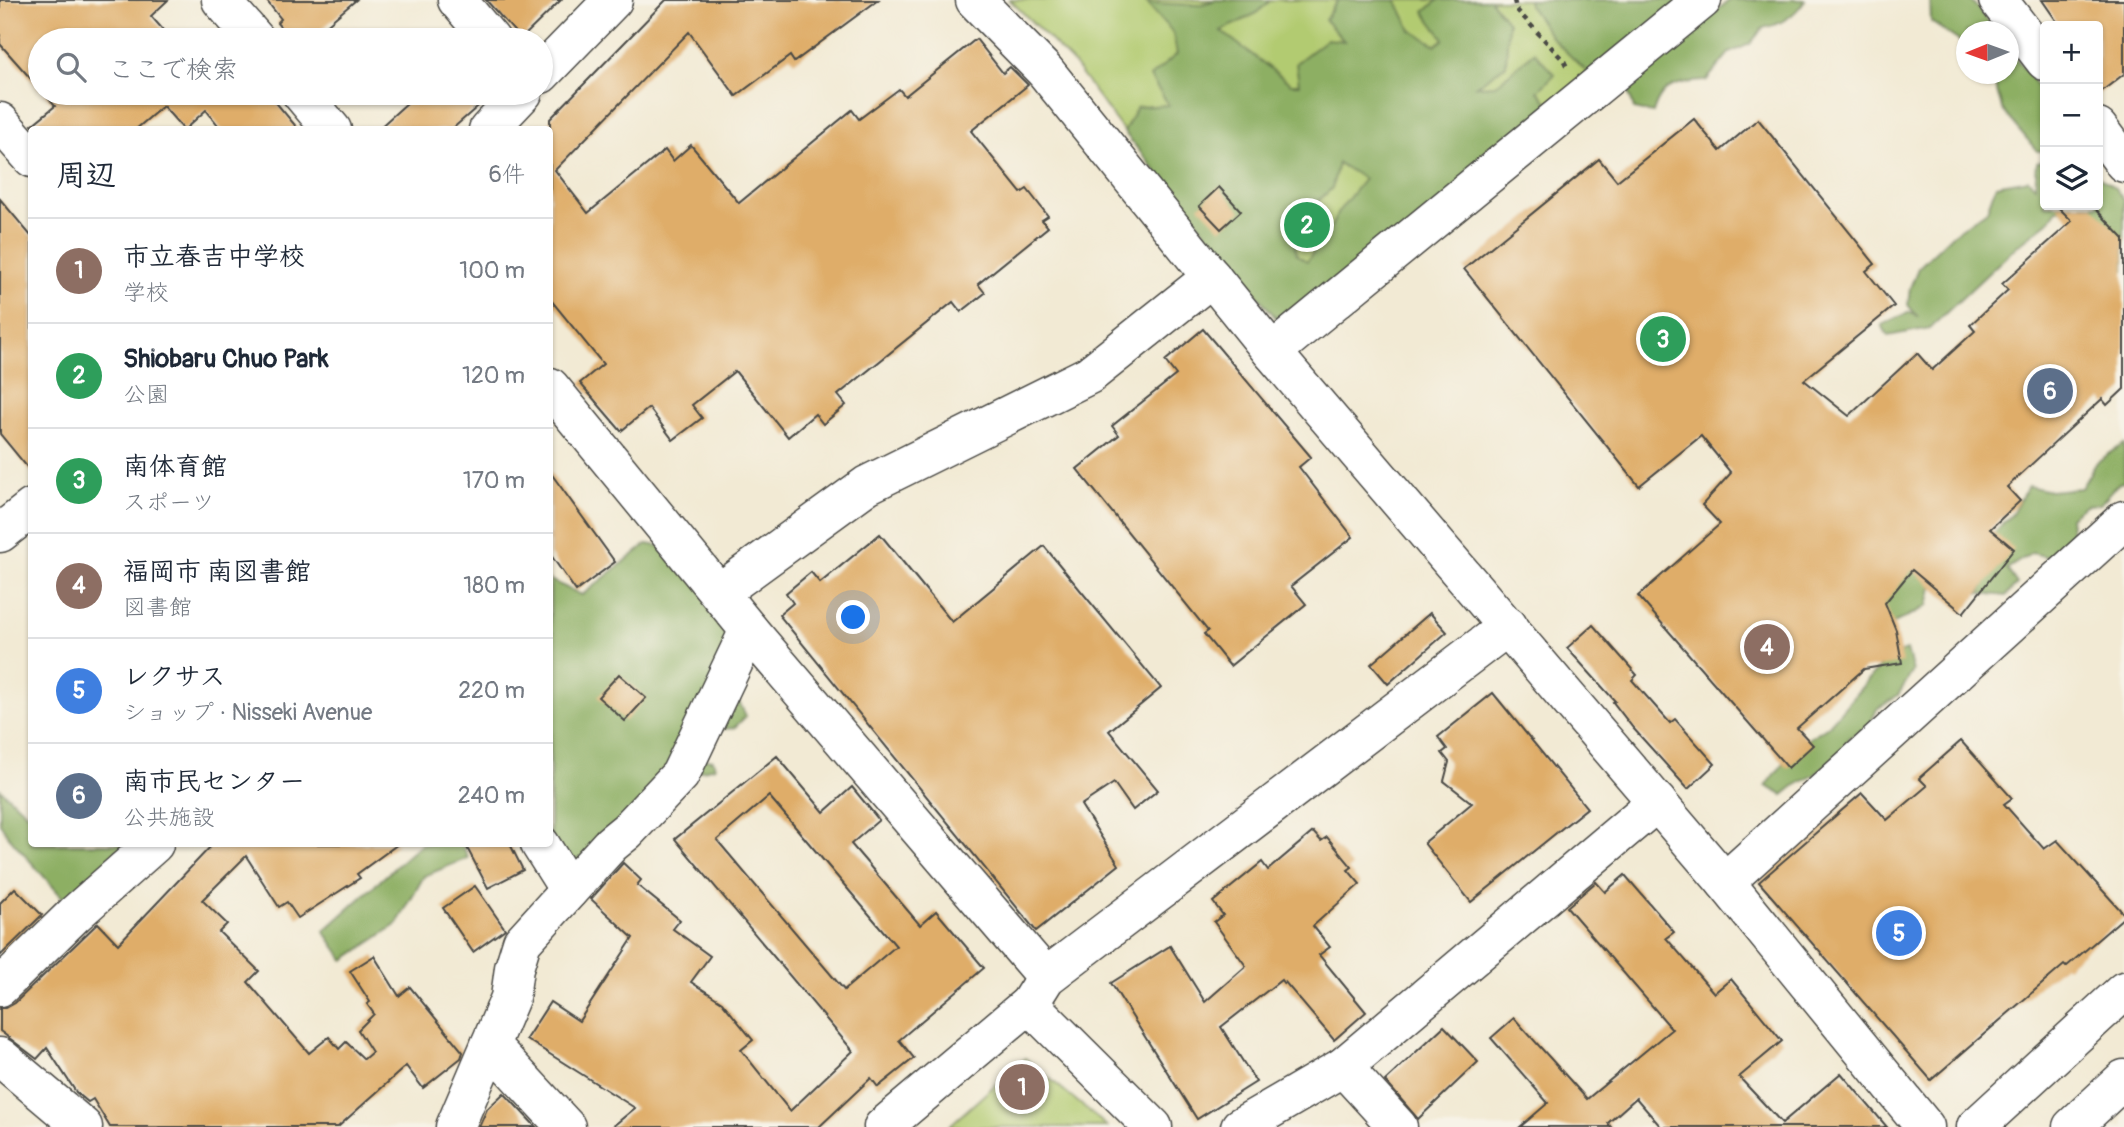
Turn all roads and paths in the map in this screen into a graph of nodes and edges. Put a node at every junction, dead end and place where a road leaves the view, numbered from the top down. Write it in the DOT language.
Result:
graph roads {
  1 [pos="222,0"];
  2 [pos="457,0"];
  3 [pos="613,0"];
  4 [pos="975,0"];
  5 [pos="1514,0"];
  6 [pos="1702,0"];
  7 [pos="1998,0"];
  8 [pos="246,28"];
  9 [pos="481,28"];
  10 [pos="2040,55"];
  11 [pos="553,62"];
  12 [pos="1584,98"];
  13 [pos="311,105"];
  14 [pos="512,105"];
  15 [pos="0,122"];
  16 [pos="2107,124"];
  17 [pos="329,126"];
  18 [pos="492,126"];
  19 [pos="28,154"];
  20 [pos="2124,163"];
  21 [pos="1212,277"];
  22 [pos="1272,352"];
  23 [pos="553,391"];
  24 [pos="2124,520"];
  25 [pos="720,592"];
  26 [pos="1508,626"];
  27 [pos="749,630"];
  28 [pos="1657,802"];
  29 [pos="151,847"];
  30 [pos="542,847"];
  31 [pos="1725,882"];
  32 [pos="569,890"];
  33 [pos="0,987"];
  34 [pos="1037,990"];
  35 [pos="2124,991"];
  36 [pos="490,1045"];
  37 [pos="0,1057"];
  38 [pos="1343,1066"];
  39 [pos="2124,1079"];
  40 [pos="83,1127"];
  41 [pos="455,1127"];
  42 [pos="566,1127"];
  43 [pos="883,1127"];
  44 [pos="1153,1127"];
  45 [pos="1240,1127"];
  46 [pos="1398,1127"];
  47 [pos="1925,1127"];
  48 [pos="1976,1127"];
  49 [pos="2072,1127"];
  1 -- 8 [label="main road"];
  2 -- 9 [label="main road"];
  3 -- 11 [label="main road"];
  4 -- 21 [label="main road"];
  5 -- 12 [label="path"];
  6 -- 12 [label="main road"];
  7 -- 10 [label="main road"];
  12 -- 22 [label="main road"];
  13 -- 17 [label="main road"];
  14 -- 18 [label="main road"];
  15 -- 19 [label="main road"];
  16 -- 20 [label="main road"];
  21 -- 22 [label="main road"];
  21 -- 25 [label="main road"];
  22 -- 26 [label="main road"];
  23 -- 25 [label="main road"];
  24 -- 31 [label="main road"];
  25 -- 27 [label="main road"];
  26 -- 28 [label="main road"];
  26 -- 34 [label="main road"];
  27 -- 32 [label="main road"];
  27 -- 34 [label="main road"];
  28 -- 31 [label="main road"];
  28 -- 38 [label="main road"];
  29 -- 33 [label="main road"];
  30 -- 32 [label="main road"];
  31 -- 47 [label="main road"];
  32 -- 36 [label="main road"];
  34 -- 43 [label="main road"];
  34 -- 44 [label="main road"];
  35 -- 48 [label="main road"];
  36 -- 41 [label="main road"];
  36 -- 42 [label="main road"];
  37 -- 40 [label="main road"];
  38 -- 45 [label="main road"];
  38 -- 46 [label="main road"];
  39 -- 49 [label="main road"];
}
